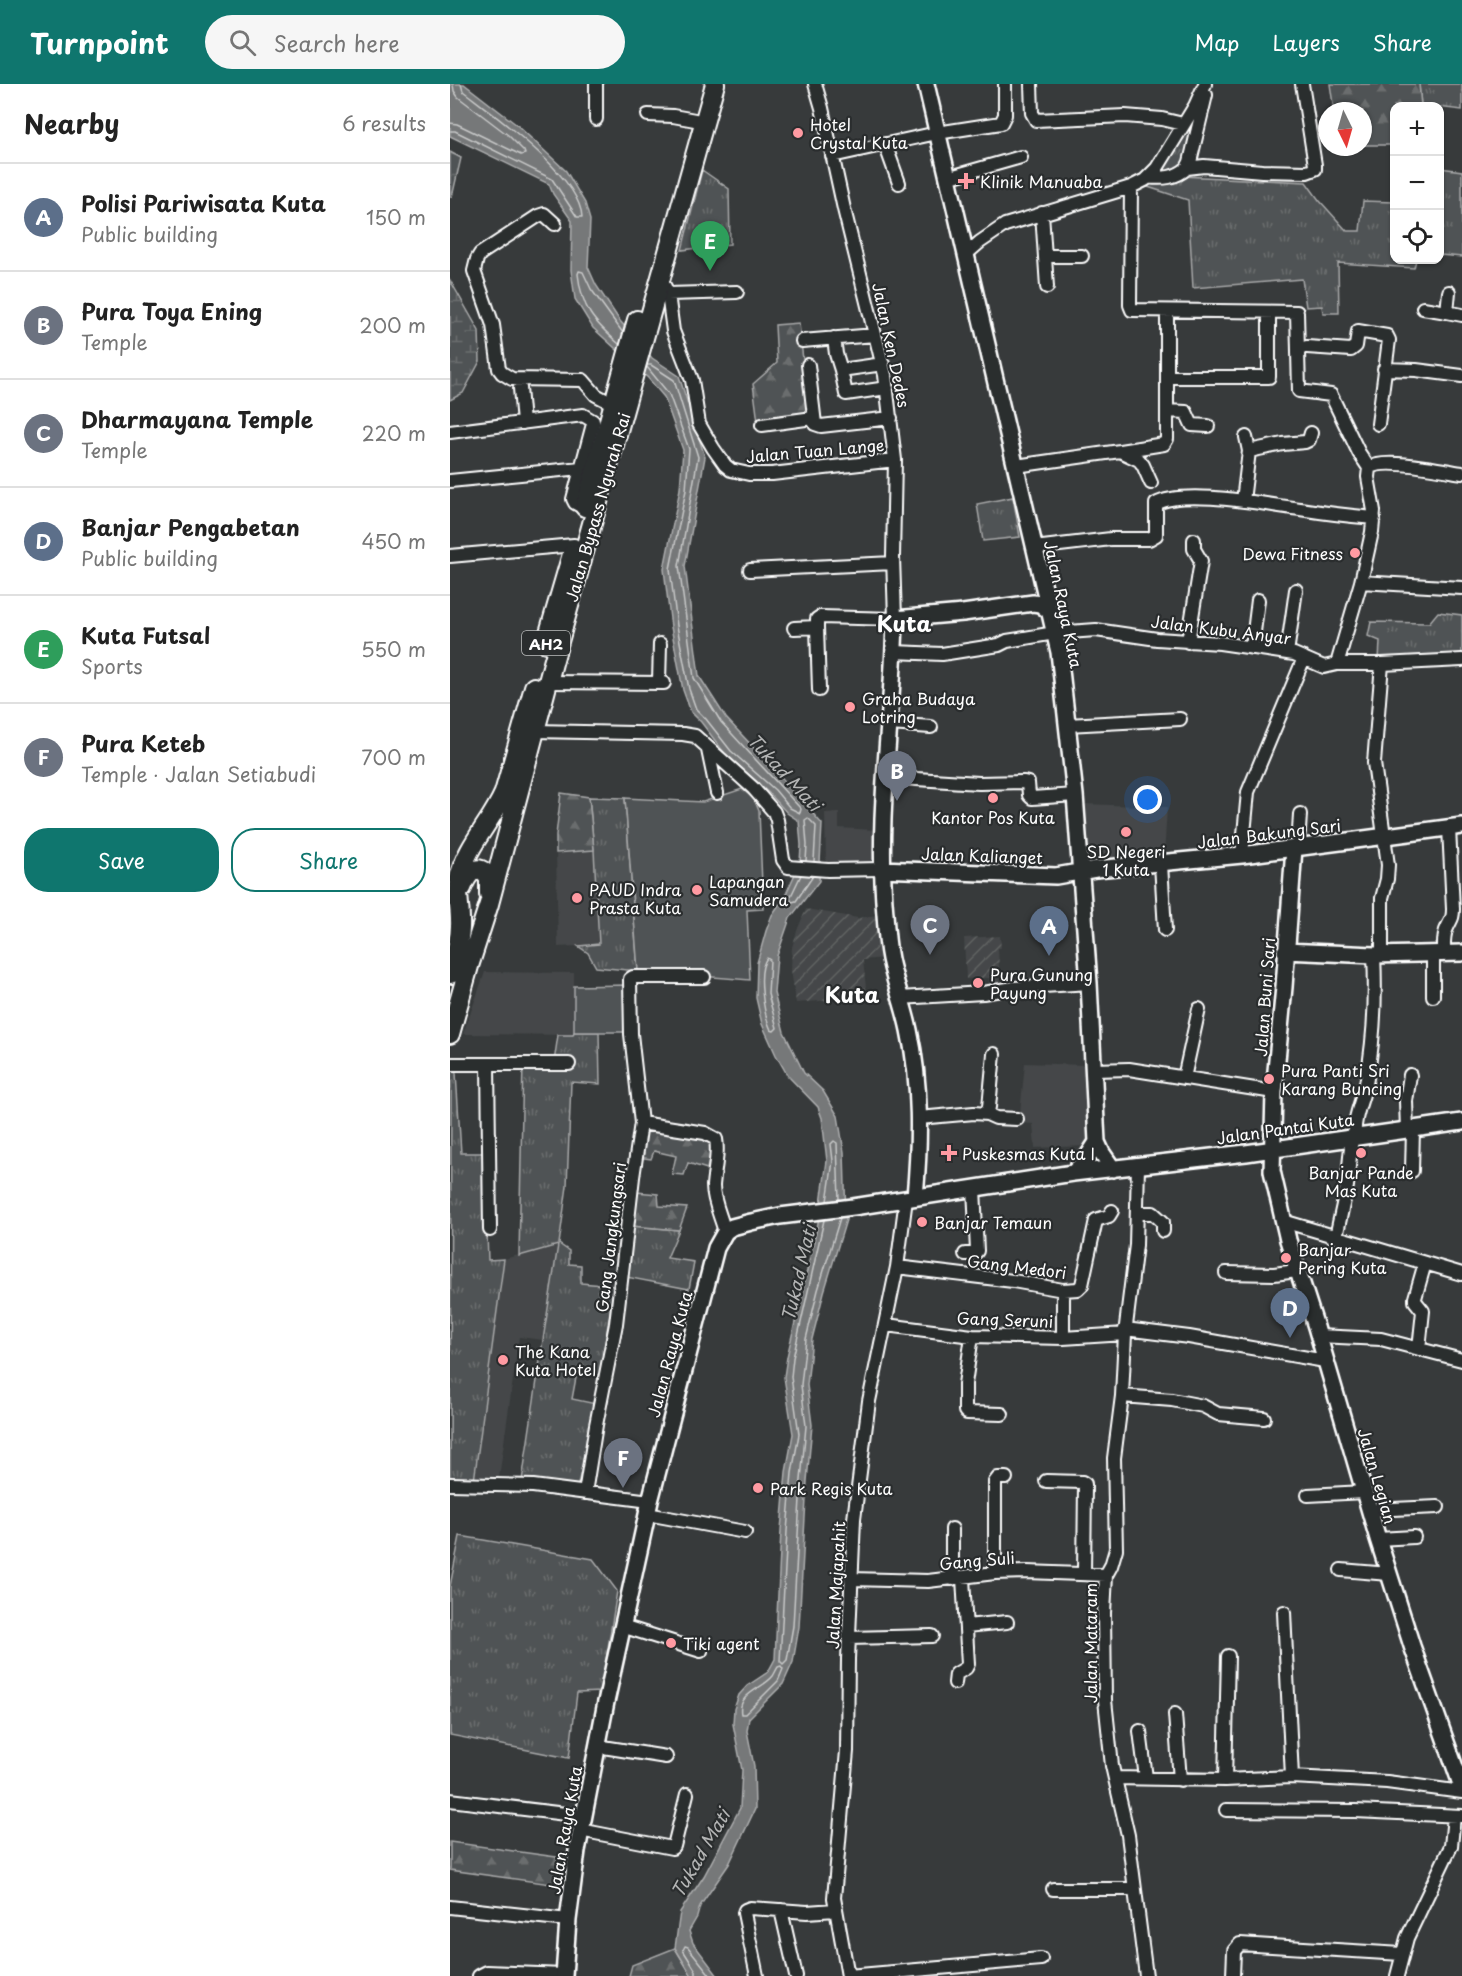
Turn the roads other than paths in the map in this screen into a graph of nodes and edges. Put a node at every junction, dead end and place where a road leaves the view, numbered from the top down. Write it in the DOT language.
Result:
graph roads {
  1 [pos="596,84"];
  2 [pos="703,84"];
  3 [pos="715,84"];
  4 [pos="815,84"];
  5 [pos="926,84"];
  6 [pos="1005,84"];
  7 [pos="1031,84"];
  8 [pos="1302,84"];
  9 [pos="1205,85"];
  10 [pos="648,115"];
  11 [pos="596,119"];
  12 [pos="695,120"];
  13 [pos="1183,124"];
  14 [pos="937,133"];
  15 [pos="885,144"];
  16 [pos="832,156"];
  17 [pos="1021,157"];
  18 [pos="1187,168"];
  19 [pos="1153,173"];
  20 [pos="947,178"];
  21 [pos="899,183"];
  22 [pos="1131,188"];
  23 [pos="1042,213"];
  24 [pos="555,224"];
  25 [pos="665,239"];
  26 [pos="965,255"];
  27 [pos="1045,256"];
  28 [pos="1082,256"];
  29 [pos="664,287"];
  30 [pos="1047,287"];
  31 [pos="737,292"];
  32 [pos="1449,292"];
  33 [pos="1423,308"];
  34 [pos="1167,312"];
  35 [pos="1269,312"];
  36 [pos="1447,312"];
  37 [pos="1462,315"];
  38 [pos="639,333"];
  39 [pos="875,335"];
  40 [pos="834,338"];
  41 [pos="802,341"];
  42 [pos="1307,347"];
  43 [pos="883,364"];
  44 [pos="808,365"];
  45 [pos="1384,369"];
  46 [pos="842,370"];
  47 [pos="1462,376"];
  48 [pos="1167,377"];
  49 [pos="626,380"];
  50 [pos="520,388"];
  51 [pos="887,388"];
  52 [pos="613,404"];
  53 [pos="1167,411"];
  54 [pos="813,418"];
  55 [pos="891,418"];
  56 [pos="523,423"];
  57 [pos="1378,424"];
  58 [pos="762,425"];
  59 [pos="1208,426"];
  60 [pos="450,432"];
  61 [pos="1311,433"];
  62 [pos="1246,436"];
  63 [pos="1120,451"];
  64 [pos="1249,451"];
  65 [pos="895,460"];
  66 [pos="1016,466"];
  67 [pos="581,468"];
  68 [pos="1369,468"];
  69 [pos="1462,473"];
  70 [pos="450,481"];
  71 [pos="1151,483"];
  72 [pos="1243,501"];
  73 [pos="584,508"];
  74 [pos="1374,518"];
  75 [pos="1194,540"];
  76 [pos="574,545"];
  77 [pos="1034,548"];
  78 [pos="450,556"];
  79 [pos="893,563"];
  80 [pos="750,570"];
  81 [pos="1361,582"];
  82 [pos="1462,588"];
  83 [pos="1046,590"];
  84 [pos="1296,590"];
  85 [pos="1258,600"];
  86 [pos="1033,603"];
  87 [pos="1050,612"];
  88 [pos="895,619"];
  89 [pos="817,627"];
  90 [pos="794,628"];
  91 [pos="1055,633"];
  92 [pos="1188,642"];
  93 [pos="660,644"];
  94 [pos="1252,648"];
  95 [pos="894,652"];
  96 [pos="1287,653"];
  97 [pos="1304,658"];
  98 [pos="1462,660"];
  99 [pos="1337,664"];
  100 [pos="1382,664"];
  101 [pos="548,682"];
  102 [pos="819,690"];
  103 [pos="1180,719"];
  104 [pos="890,724"];
  105 [pos="1067,725"];
  106 [pos="931,727"];
  107 [pos="534,731"];
  108 [pos="708,750"];
  109 [pos="885,777"];
  110 [pos="717,793"];
  111 [pos="1075,795"];
  112 [pos="1300,814"];
  113 [pos="1455,827"];
  114 [pos="1384,836"];
  115 [pos="1296,848"];
  116 [pos="1242,855"];
  117 [pos="1161,864"];
  118 [pos="881,869"];
  119 [pos="1081,872"];
  120 [pos="459,901"];
  121 [pos="489,904"];
  122 [pos="1165,930"];
  123 [pos="1285,951"];
  124 [pos="1462,953"];
  125 [pos="1438,954"];
  126 [pos="1378,955"];
  127 [pos="450,974"];
  128 [pos="704,977"];
  129 [pos="1089,983"];
  130 [pos="1434,996"];
  131 [pos="900,998"];
  132 [pos="1199,1009"];
  133 [pos="450,1034"];
  134 [pos="994,1054"];
  135 [pos="450,1064"];
  136 [pos="488,1064"];
  137 [pos="569,1064"];
  138 [pos="1094,1070"];
  139 [pos="1410,1075"];
  140 [pos="1184,1078"];
  141 [pos="1274,1092"];
  142 [pos="987,1114"];
  143 [pos="919,1118"];
  144 [pos="1017,1119"];
  145 [pos="1462,1122"];
  146 [pos="641,1123"];
  147 [pos="1410,1129"];
  148 [pos="1353,1137"];
  149 [pos="1097,1142"];
  150 [pos="1273,1148"];
  151 [pos="1246,1153"];
  152 [pos="1138,1166"];
  153 [pos="1113,1169"];
  154 [pos="1272,1171"];
  155 [pos="1412,1171"];
  156 [pos="1073,1173"];
  157 [pos="974,1188"];
  158 [pos="911,1198"];
  159 [pos="1112,1211"];
  160 [pos="1138,1213"];
  161 [pos="1283,1221"];
  162 [pos="490,1230"];
  163 [pos="1163,1231"];
  164 [pos="725,1232"];
  165 [pos="1336,1237"];
  166 [pos="965,1254"];
  167 [pos="1425,1263"];
  168 [pos="897,1267"];
  169 [pos="1297,1271"];
  170 [pos="1226,1274"];
  171 [pos="1462,1274"];
  172 [pos="1063,1290"];
  173 [pos="886,1325"];
  174 [pos="1125,1332"];
  175 [pos="972,1336"];
  176 [pos="1318,1336"];
  177 [pos="1063,1338"];
  178 [pos="1419,1349"];
  179 [pos="1462,1359"];
  180 [pos="1325,1361"];
  181 [pos="1122,1396"];
  182 [pos="1002,1414"];
  183 [pos="1264,1418"];
  184 [pos="1006,1478"];
  185 [pos="1046,1481"];
  186 [pos="450,1484"];
  187 [pos="585,1492"];
  188 [pos="1364,1492"];
  189 [pos="1308,1495"];
  190 [pos="648,1507"];
  191 [pos="1438,1507"];
  192 [pos="1370,1510"];
  193 [pos="952,1529"];
  194 [pos="745,1532"];
  195 [pos="1414,1537"];
  196 [pos="1378,1539"];
  197 [pos="1341,1570"];
  198 [pos="994,1573"];
  199 [pos="1084,1574"];
  200 [pos="1389,1574"];
  201 [pos="1106,1575"];
  202 [pos="958,1578"];
  203 [pos="851,1579"];
  204 [pos="1284,1612"];
  205 [pos="1007,1622"];
  206 [pos="622,1626"];
  207 [pos="966,1626"];
  208 [pos="932,1636"];
  209 [pos="849,1638"];
  210 [pos="701,1651"];
  211 [pos="1228,1656"];
  212 [pos="955,1683"];
  213 [pos="1175,1714"];
  214 [pos="1140,1731"];
  215 [pos="597,1746"];
  216 [pos="666,1757"];
  217 [pos="1292,1777"];
  218 [pos="1115,1778"];
  219 [pos="1146,1778"];
  220 [pos="1180,1780"];
  221 [pos="1225,1780"];
  222 [pos="1462,1787"];
  223 [pos="1462,1792"];
  224 [pos="687,1794"];
  225 [pos="450,1800"];
  226 [pos="1226,1810"];
  227 [pos="1458,1816"];
  228 [pos="581,1823"];
  229 [pos="1053,1889"];
  230 [pos="1135,1889"];
  231 [pos="450,1907"];
  232 [pos="781,1910"];
  233 [pos="835,1910"];
  234 [pos="568,1920"];
  235 [pos="1402,1954"];
  236 [pos="1041,1959"];
  237 [pos="479,1976"];
  238 [pos="564,1976"];
  239 [pos="757,1976"];
  240 [pos="796,1976"];
  241 [pos="848,1976"];
  242 [pos="1146,1976"];
  243 [pos="1233,1976"];
  244 [pos="1397,1976"];
  1 -- 11 [label="street"];
  2 -- 12 [label="highway, Jalan Bypass Ngurah Rai / AH2"];
  3 -- 25 [label="highway, Jalan Bypass Ngurah Rai / AH2"];
  4 -- 16 [label="street, Jalan Ken Dedes"];
  5 -- 14 [label="main road, Jalan Raya Kuta"];
  6 -- 14 [label="street"];
  7 -- 13 [label="street"];
  8 -- 18 [label="street"];
  9 -- 13 [label="street"];
  9 -- 18 [label="street"];
  10 -- 12 [label="street"];
  12 -- 25 [label="highway, Jalan Bypass Ngurah Rai / AH2"];
  13 -- 19 [label="street"];
  14 -- 15 [label="street"];
  14 -- 20 [label="main road, Jalan Raya Kuta"];
  15 -- 16 [label="street"];
  15 -- 21 [label="street"];
  16 -- 39 [label="street, Jalan Ken Dedes"];
  17 -- 20 [label="street"];
  18 -- 19 [label="street"];
  19 -- 22 [label="street"];
  20 -- 26 [label="main road, Jalan Raya Kuta"];
  22 -- 23 [label="street"];
  22 -- 34 [label="street"];
  23 -- 26 [label="street"];
  23 -- 27 [label="street"];
  24 -- 52 [label="street"];
  25 -- 29 [label="highway, Jalan Bypass Ngurah Rai / AH2"];
  25 -- 38 [label="highway, Jalan Bypass Ngurah Rai / AH2"];
  26 -- 66 [label="main road, Jalan Raya Kuta"];
  27 -- 28 [label="street"];
  27 -- 30 [label="street"];
  29 -- 31 [label="street"];
  29 -- 38 [label="highway, Jalan Bypass Ngurah Rai / AH2"];
  29 -- 65 [label="street, Jalan Tuan Lange"];
  32 -- 36 [label="street"];
  33 -- 36 [label="street"];
  34 -- 35 [label="street"];
  34 -- 48 [label="street"];
  35 -- 48 [label="street"];
  35 -- 68 [label="street"];
  36 -- 37 [label="street"];
  38 -- 49 [label="highway, Jalan Bypass Ngurah Rai / AH2"];
  39 -- 40 [label="street"];
  39 -- 43 [label="street, Jalan Ken Dedes"];
  40 -- 41 [label="street"];
  40 -- 46 [label="street"];
  42 -- 45 [label="street"];
  43 -- 46 [label="street"];
  43 -- 51 [label="street, Jalan Ken Dedes"];
  44 -- 54 [label="street"];
  45 -- 47 [label="street"];
  45 -- 57 [label="street"];
  46 -- 51 [label="street"];
  48 -- 53 [label="street"];
  49 -- 52 [label="highway, Jalan Bypass Ngurah Rai / AH2"];
  49 -- 101 [label="highway, Jalan Bypass Ngurah Rai / AH2"];
  50 -- 56 [label="street"];
  51 -- 55 [label="street, Jalan Ken Dedes"];
  52 -- 73 [label="highway, Jalan Bypass Ngurah Rai / AH2"];
  53 -- 59 [label="street"];
  53 -- 63 [label="street"];
  54 -- 55 [label="street"];
  54 -- 58 [label="street"];
  55 -- 65 [label="street, Jalan Ken Dedes"];
  56 -- 60 [label="street"];
  56 -- 67 [label="street"];
  61 -- 64 [label="street"];
  62 -- 64 [label="street"];
  63 -- 66 [label="street"];
  63 -- 71 [label="street"];
  64 -- 72 [label="street"];
  65 -- 79 [label="street, Jalan Ken Dedes"];
  66 -- 77 [label="main road, Jalan Raya Kuta"];
  67 -- 70 [label="street"];
  67 -- 73 [label="street"];
  68 -- 69 [label="street"];
  68 -- 74 [label="street"];
  72 -- 74 [label="street"];
  72 -- 77 [label="street"];
  73 -- 76 [label="highway, Jalan Bypass Ngurah Rai / AH2"];
  74 -- 81 [label="street"];
  75 -- 92 [label="street"];
  76 -- 78 [label="street"];
  76 -- 120 [label="highway, Jalan Bypass Ngurah Rai / AH2"];
  77 -- 83 [label="main road, Jalan Raya Kuta"];
  79 -- 80 [label="street"];
  79 -- 88 [label="street, Jalan Ken Dedes"];
  81 -- 82 [label="street"];
  81 -- 99 [label="street"];
  83 -- 86 [label="main road"];
  83 -- 87 [label="main road, Jalan Raya Kuta"];
  84 -- 96 [label="street"];
  85 -- 94 [label="street"];
  86 -- 87 [label="main road"];
  86 -- 88 [label="main road"];
  87 -- 91 [label="main road, Jalan Raya Kuta"];
  88 -- 89 [label="street"];
  88 -- 95 [label="main road"];
  89 -- 90 [label="street"];
  89 -- 102 [label="street"];
  91 -- 92 [label="street, Jalan Kubu Anyar"];
  91 -- 95 [label="street, Jalan Kubu Anyar"];
  91 -- 105 [label="main road, Jalan Raya Kuta"];
  92 -- 94 [label="street, Jalan Kubu Anyar"];
  93 -- 101 [label="street"];
  94 -- 96 [label="street, Jalan Kubu Anyar"];
  95 -- 104 [label="main road"];
  96 -- 97 [label="street, Jalan Kubu Anyar"];
  97 -- 99 [label="street, Jalan Kubu Anyar"];
  97 -- 116 [label="street"];
  98 -- 100 [label="street, Jalan Kubu Anyar"];
  99 -- 100 [label="street, Jalan Kubu Anyar"];
  100 -- 114 [label="street"];
  101 -- 107 [label="highway, Jalan Bypass Ngurah Rai / AH2"];
  103 -- 105 [label="street"];
  104 -- 106 [label="street"];
  104 -- 109 [label="main road"];
  105 -- 111 [label="main road, Jalan Raya Kuta"];
  107 -- 108 [label="street"];
  107 -- 121 [label="highway, Jalan Bypass Ngurah Rai / AH2"];
  108 -- 110 [label="street"];
  108 -- 118 [label="street"];
  109 -- 111 [label="street"];
  109 -- 118 [label="main road"];
  111 -- 119 [label="main road, Jalan Raya Kuta"];
  112 -- 115 [label="street"];
  113 -- 114 [label="main road, Jalan Bakung Sari"];
  113 -- 125 [label="street"];
  114 -- 115 [label="main road, Jalan Bakung Sari"];
  114 -- 126 [label="street"];
  115 -- 116 [label="main road, Jalan Bakung Sari"];
  115 -- 123 [label="main road, Jalan Buni Sari"];
  116 -- 117 [label="main road, Jalan Bakung Sari"];
  117 -- 119 [label="main road, Jalan Bakung Sari"];
  117 -- 122 [label="street"];
  118 -- 119 [label="main road, Jalan Kalianget"];
  118 -- 131 [label="main road"];
  119 -- 129 [label="main road, Jalan Raya Kuta"];
  120 -- 121 [label="highway"];
  120 -- 127 [label="highway, Jalan Bypass Ngurah Rai / AH2"];
  121 -- 133 [label="highway, Jalan Bypass Ngurah Rai / AH2"];
  123 -- 126 [label="main road"];
  123 -- 141 [label="main road, Jalan Buni Sari"];
  124 -- 125 [label="main road"];
  125 -- 126 [label="main road"];
  125 -- 130 [label="street"];
  126 -- 148 [label="street"];
  128 -- 146 [label="street, Gang Jangkungsari"];
  129 -- 131 [label="street"];
  129 -- 138 [label="main road, Jalan Raya Kuta"];
  131 -- 143 [label="main road"];
  132 -- 140 [label="street"];
  134 -- 142 [label="street"];
  135 -- 136 [label="street"];
  136 -- 137 [label="street"];
  136 -- 162 [label="street"];
  138 -- 140 [label="street"];
  138 -- 149 [label="main road, Jalan Raya Kuta"];
  139 -- 147 [label="street"];
  140 -- 141 [label="street"];
  141 -- 150 [label="main road, Jalan Buni Sari"];
  142 -- 143 [label="street"];
  142 -- 144 [label="street"];
  143 -- 158 [label="main road"];
  145 -- 147 [label="main road, Jalan Pantai Kuta"];
  146 -- 164 [label="street"];
  146 -- 187 [label="street, Gang Jangkungsari"];
  147 -- 148 [label="main road, Jalan Pantai Kuta"];
  147 -- 155 [label="street"];
  148 -- 150 [label="main road, Jalan Pantai Kuta"];
  148 -- 165 [label="street"];
  149 -- 153 [label="main road, Jalan Raya Kuta"];
  149 -- 156 [label="main road"];
  150 -- 151 [label="main road, Jalan Pantai Kuta"];
  150 -- 154 [label="main road, Jalan Buni Sari"];
  151 -- 152 [label="main road, Jalan Pantai Kuta"];
  151 -- 154 [label="main road"];
  152 -- 153 [label="main road, Jalan Pantai Kuta"];
  152 -- 160 [label="street, Jalan Mataram"];
  153 -- 156 [label="main road"];
  154 -- 161 [label="main road, Jalan Legian"];
  156 -- 157 [label="main road"];
  157 -- 158 [label="main road"];
  157 -- 166 [label="street"];
  158 -- 164 [label="main road"];
  158 -- 168 [label="street, Jalan Majapahit"];
  159 -- 172 [label="street, Gang Medori"];
  160 -- 163 [label="street"];
  160 -- 174 [label="street, Jalan Mataram"];
  161 -- 165 [label="street"];
  161 -- 169 [label="main road, Jalan Legian"];
  164 -- 190 [label="main road, Jalan Raya Kuta"];
  165 -- 167 [label="street"];
  167 -- 171 [label="street"];
  167 -- 178 [label="street"];
  168 -- 172 [label="street, Gang Medori"];
  168 -- 173 [label="street, Jalan Majapahit"];
  169 -- 170 [label="street"];
  169 -- 176 [label="main road, Jalan Legian"];
  172 -- 177 [label="street"];
  173 -- 175 [label="street, Gang Seruni"];
  173 -- 203 [label="street, Jalan Majapahit"];
  174 -- 177 [label="street, Gang Seruni"];
  174 -- 180 [label="street, Gang Seruni"];
  174 -- 181 [label="street, Jalan Mataram"];
  175 -- 177 [label="street, Gang Seruni"];
  175 -- 182 [label="street"];
  176 -- 178 [label="street"];
  176 -- 180 [label="main road, Jalan Legian"];
  178 -- 179 [label="street"];
  180 -- 188 [label="main road, Jalan Legian"];
  181 -- 183 [label="street"];
  181 -- 201 [label="street, Jalan Mataram"];
  184 -- 198 [label="street"];
  185 -- 199 [label="street"];
  186 -- 187 [label="street"];
  187 -- 190 [label="street"];
  188 -- 189 [label="street"];
  188 -- 192 [label="main road, Jalan Legian"];
  190 -- 194 [label="street"];
  190 -- 206 [label="main road, Jalan Raya Kuta"];
  191 -- 192 [label="street"];
  192 -- 196 [label="main road, Jalan Legian"];
  193 -- 202 [label="street"];
  195 -- 196 [label="street"];
  196 -- 200 [label="main road, Jalan Legian"];
  197 -- 200 [label="street"];
  198 -- 199 [label="street, Gang Suli"];
  198 -- 202 [label="street, Gang Suli"];
  199 -- 201 [label="street, Gang Suli"];
  200 -- 222 [label="main road, Jalan Legian"];
  201 -- 218 [label="street, Jalan Mataram"];
  202 -- 203 [label="street, Gang Suli"];
  202 -- 207 [label="street"];
  203 -- 209 [label="street, Jalan Majapahit"];
  204 -- 217 [label="street"];
  205 -- 207 [label="street"];
  206 -- 210 [label="street"];
  206 -- 215 [label="main road, Jalan Raya Kuta"];
  207 -- 212 [label="street"];
  208 -- 209 [label="street"];
  209 -- 233 [label="street, Jalan Majapahit"];
  211 -- 221 [label="street"];
  213 -- 220 [label="street"];
  214 -- 219 [label="street"];
  215 -- 216 [label="street"];
  215 -- 228 [label="main road, Jalan Raya Kuta"];
  217 -- 221 [label="street"];
  217 -- 223 [label="street"];
  218 -- 219 [label="street"];
  218 -- 230 [label="street, Jalan Mataram"];
  219 -- 220 [label="street"];
  220 -- 221 [label="street"];
  224 -- 228 [label="street"];
  225 -- 228 [label="street"];
  226 -- 227 [label="street"];
  227 -- 235 [label="street"];
  228 -- 234 [label="main road, Jalan Raya Kuta"];
  229 -- 230 [label="street"];
  230 -- 242 [label="street, Jalan Mataram"];
  231 -- 234 [label="street"];
  232 -- 233 [label="street"];
  232 -- 239 [label="street"];
  232 -- 240 [label="street"];
  233 -- 241 [label="street, Jalan Majapahit"];
  234 -- 238 [label="main road, Jalan Raya Kuta"];
  235 -- 243 [label="street"];
  235 -- 244 [label="street"];
  236 -- 241 [label="street"];
  237 -- 238 [label="street"];
}
